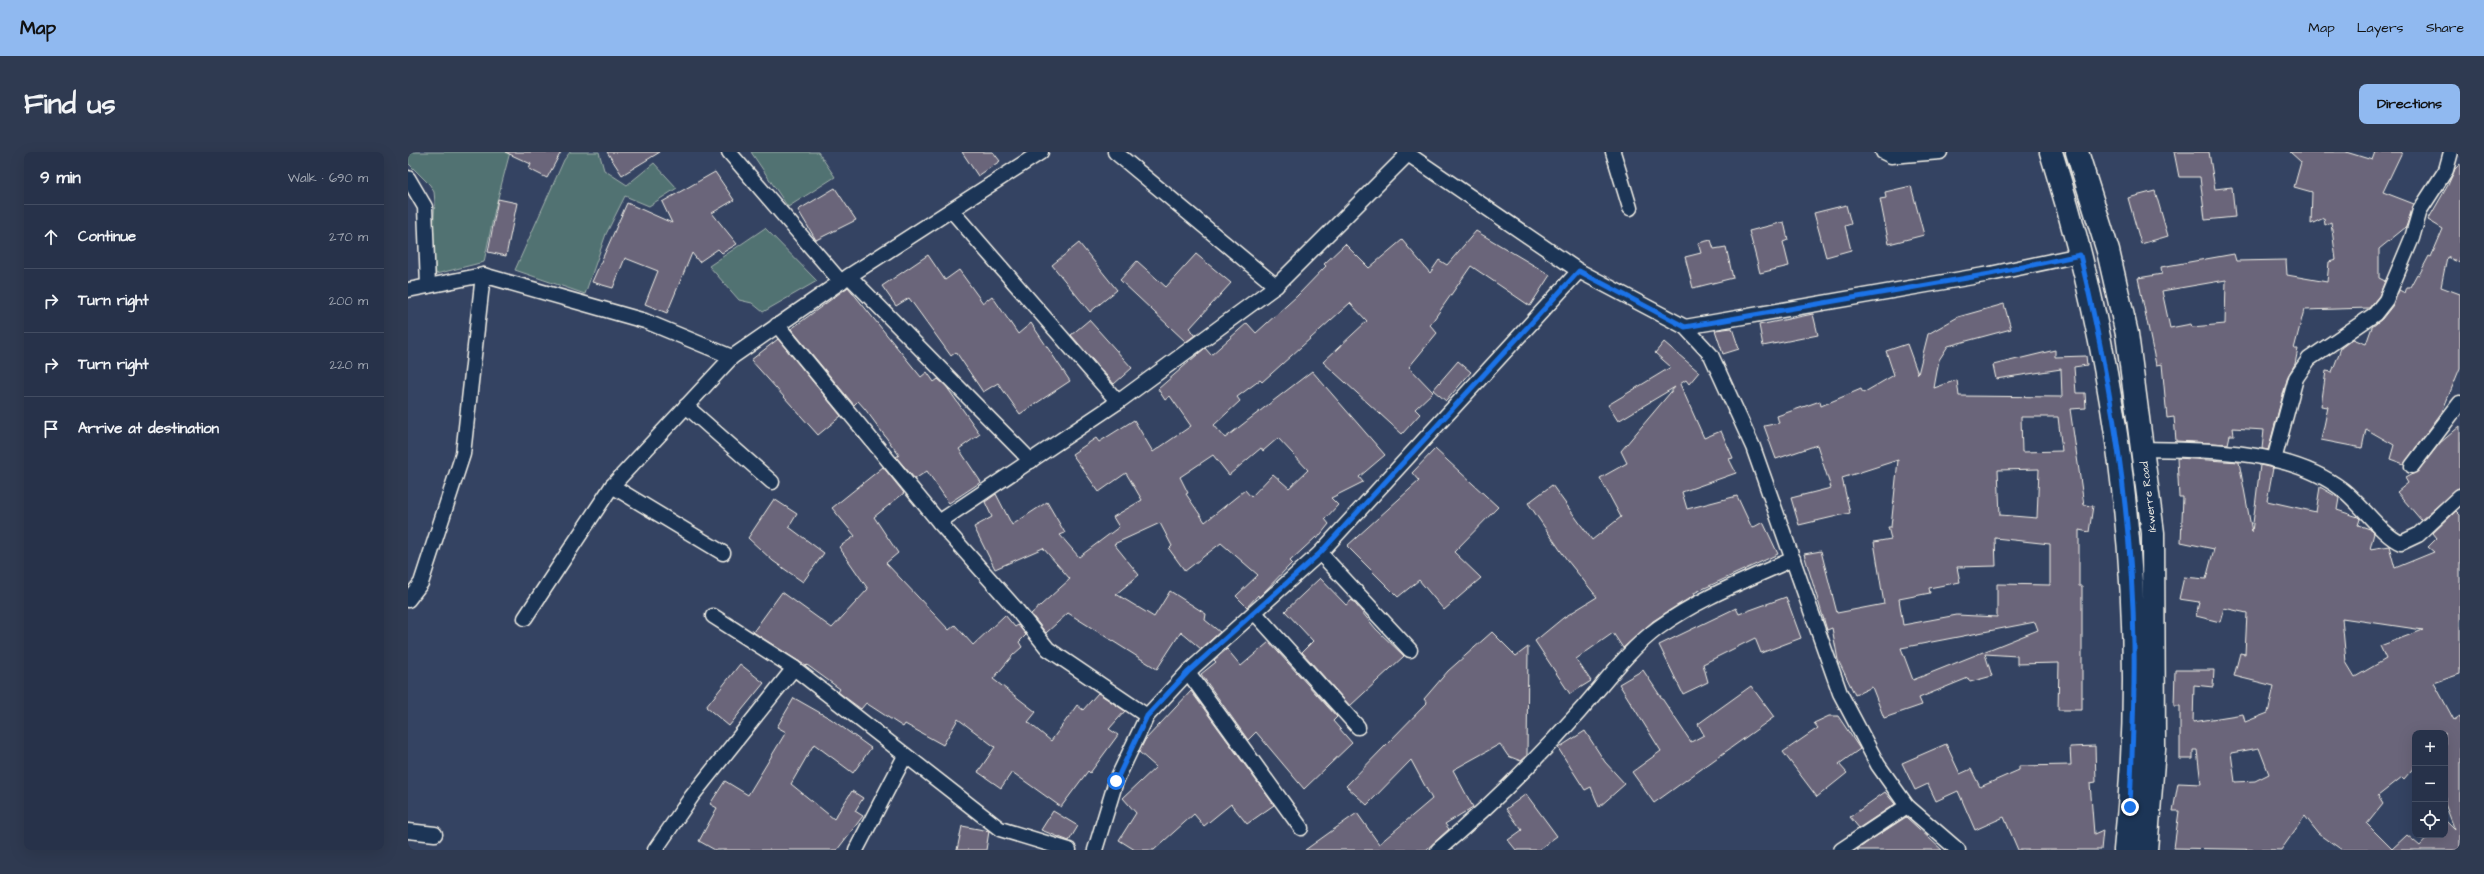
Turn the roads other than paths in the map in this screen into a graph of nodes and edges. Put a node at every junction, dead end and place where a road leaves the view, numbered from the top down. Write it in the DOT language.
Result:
graph roads {
  1 [pos="729,152"];
  2 [pos="1041,152"];
  3 [pos="1115,152"];
  4 [pos="1613,152"];
  5 [pos="1883,152"];
  6 [pos="1940,152"];
  7 [pos="2051,152"];
  8 [pos="2077,152"];
  9 [pos="2450,152"];
  10 [pos="1406,153"];
  11 [pos="408,178"];
  12 [pos="1630,208"];
  13 [pos="952,211"];
  14 [pos="2080,255"];
  15 [pos="1579,271"];
  16 [pos="483,275"];
  17 [pos="845,279"];
  18 [pos="428,286"];
  19 [pos="1276,286"];
  20 [pos="408,290"];
  21 [pos="777,325"];
  22 [pos="1685,327"];
  23 [pos="732,357"];
  24 [pos="1118,402"];
  25 [pos="2460,403"];
  26 [pos="686,406"];
  27 [pos="2143,449"];
  28 [pos="2274,460"];
  29 [pos="1031,461"];
  30 [pos="2412,466"];
  31 [pos="772,482"];
  32 [pos="612,486"];
  33 [pos="2460,496"];
  34 [pos="939,522"];
  35 [pos="723,552"];
  36 [pos="1320,553"];
  37 [pos="1793,558"];
  38 [pos="408,600"];
  39 [pos="1255,612"];
  40 [pos="713,616"];
  41 [pos="525,618"];
  42 [pos="1410,650"];
  43 [pos="794,668"];
  44 [pos="1188,672"];
  45 [pos="1147,716"];
  46 [pos="1358,727"];
  47 [pos="905,756"];
  48 [pos="1907,806"];
  49 [pos="1301,828"];
  50 [pos="408,831"];
  51 [pos="435,834"];
  52 [pos="655,850"];
  53 [pos="856,850"];
  54 [pos="1069,850"];
  55 [pos="1095,850"];
  56 [pos="1438,850"];
  57 [pos="1841,850"];
  58 [pos="1958,850"];
  59 [pos="2125,850"];
  60 [pos="2146,850"];
  1 -- 17 [label="street"];
  2 -- 13 [label="street"];
  3 -- 19 [label="street"];
  4 -- 12 [label="street"];
  5 -- 6 [label="street"];
  7 -- 14 [label="main road"];
  8 -- 27 [label="main road, Ikwerre Road"];
  9 -- 28 [label="street"];
  10 -- 15 [label="street"];
  10 -- 19 [label="street"];
  11 -- 18 [label="street"];
  13 -- 17 [label="street"];
  13 -- 24 [label="street"];
  14 -- 22 [label="street"];
  14 -- 59 [label="main road"];
  15 -- 22 [label="street"];
  15 -- 36 [label="street"];
  16 -- 18 [label="street"];
  16 -- 23 [label="street"];
  16 -- 38 [label="street"];
  17 -- 21 [label="street"];
  17 -- 29 [label="street"];
  18 -- 20 [label="street"];
  19 -- 24 [label="street"];
  21 -- 23 [label="street"];
  21 -- 34 [label="street"];
  22 -- 37 [label="street"];
  23 -- 26 [label="street"];
  24 -- 29 [label="street"];
  25 -- 30 [label="street"];
  26 -- 31 [label="street"];
  26 -- 32 [label="street"];
  27 -- 28 [label="street"];
  27 -- 60 [label="main road, Ikwerre Road"];
  28 -- 33 [label="street"];
  29 -- 34 [label="street"];
  32 -- 35 [label="street"];
  32 -- 41 [label="street"];
  34 -- 45 [label="street"];
  36 -- 39 [label="street"];
  36 -- 42 [label="street"];
  37 -- 48 [label="street"];
  37 -- 56 [label="street"];
  39 -- 44 [label="street"];
  39 -- 46 [label="street"];
  40 -- 43 [label="street"];
  43 -- 47 [label="street"];
  43 -- 52 [label="street"];
  44 -- 45 [label="street"];
  44 -- 49 [label="street"];
  45 -- 55 [label="street"];
  47 -- 53 [label="street"];
  47 -- 54 [label="street"];
  48 -- 57 [label="street"];
  48 -- 58 [label="street"];
  50 -- 51 [label="street"];
}
